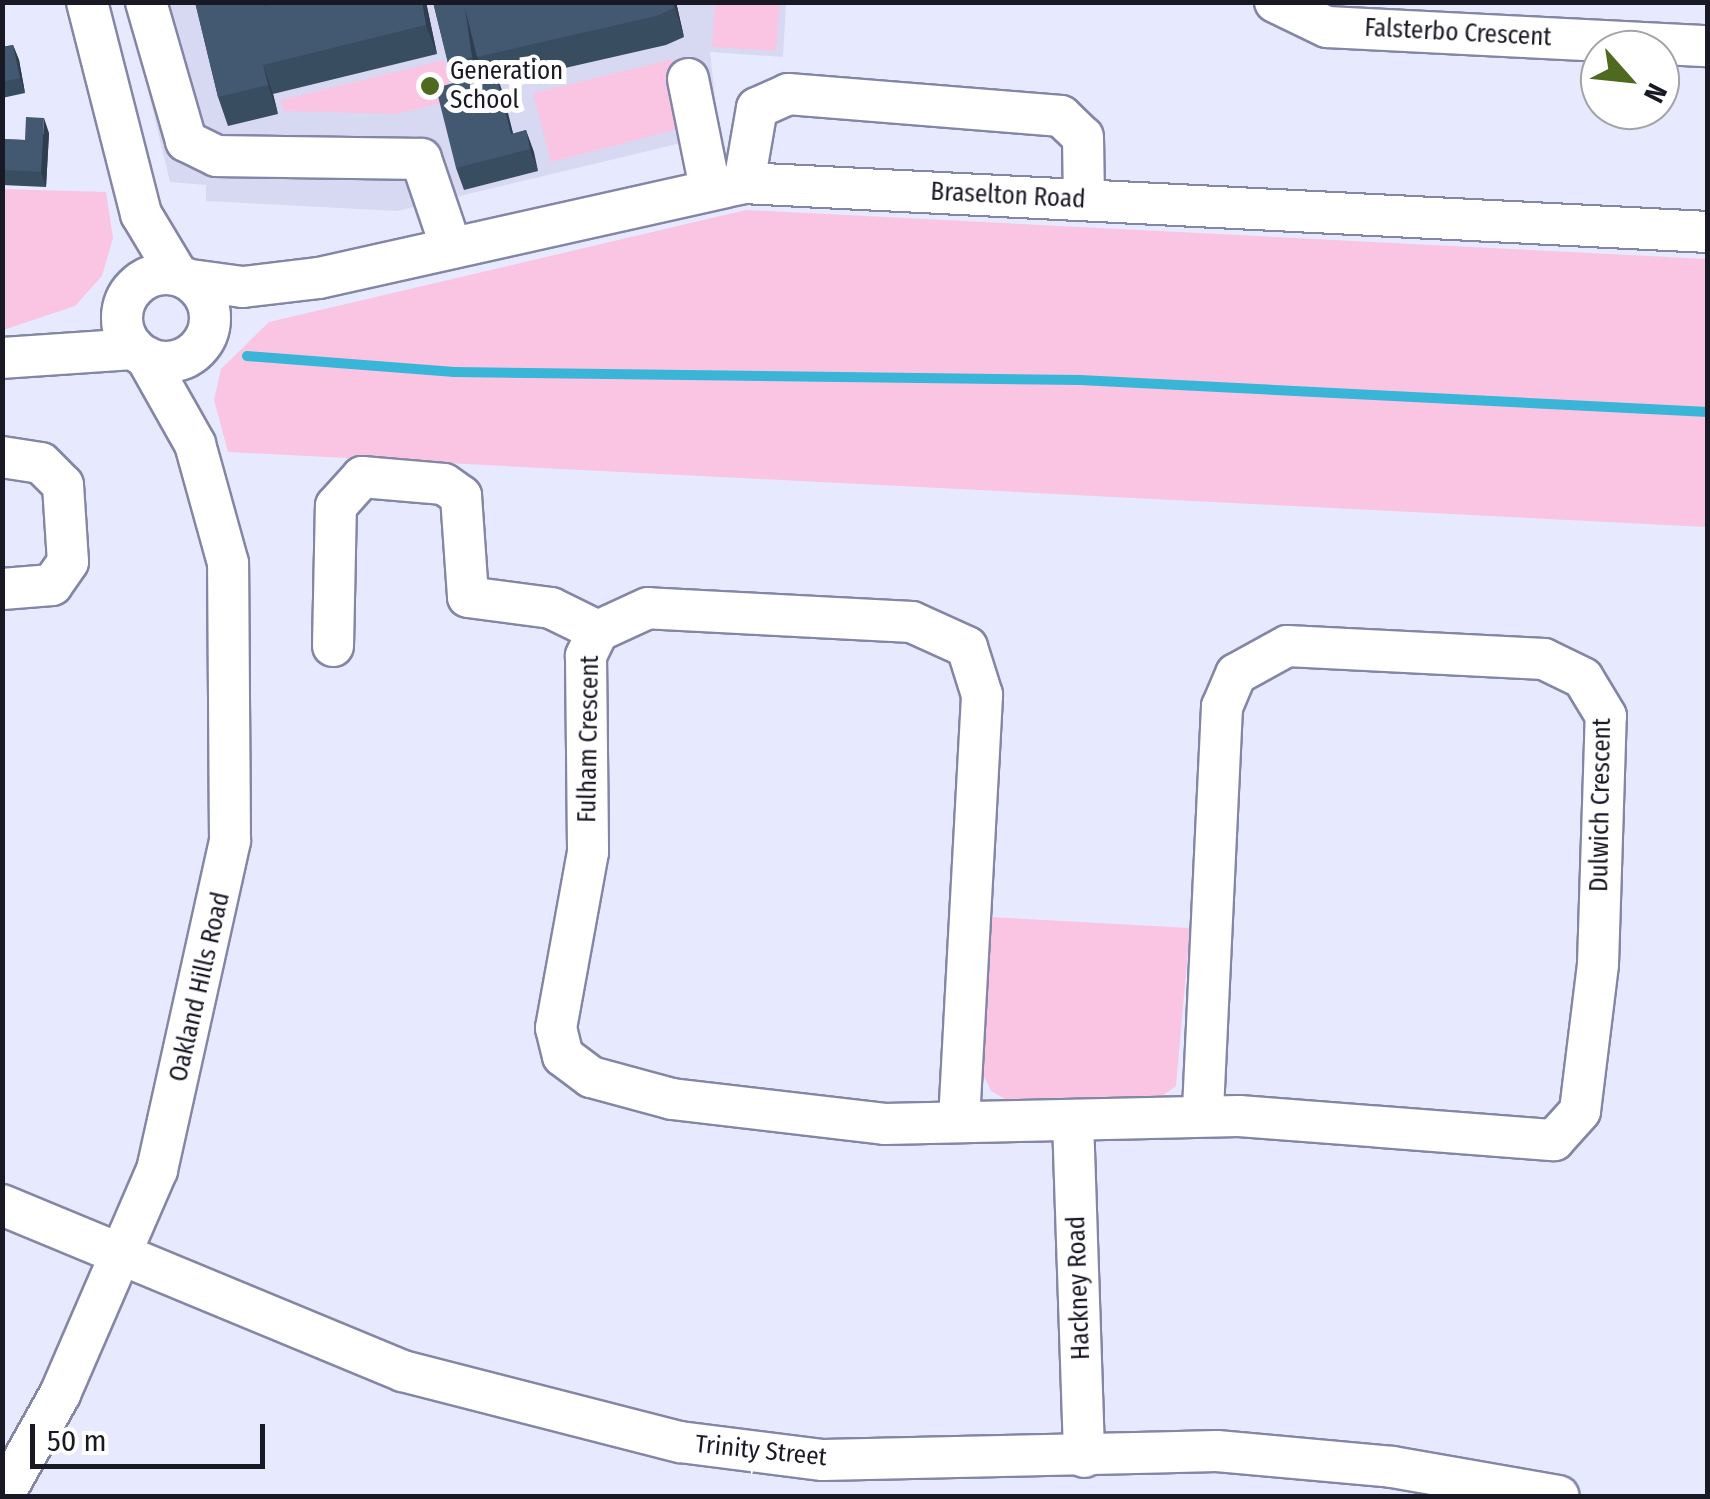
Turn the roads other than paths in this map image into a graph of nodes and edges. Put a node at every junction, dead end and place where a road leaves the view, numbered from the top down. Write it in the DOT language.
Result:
graph roads {
  1 [pos="87,2"];
  2 [pos="146,2"];
  3 [pos="1276,2"];
  4 [pos="1708,46"];
  5 [pos="688,79"];
  6 [pos="177,124"];
  7 [pos="122,137"];
  8 [pos="727,186"];
  9 [pos="1084,200"];
  10 [pos="141,214"];
  11 [pos="1708,232"];
  12 [pos="451,247"];
  13 [pos="184,277"];
  14 [pos="320,278"];
  15 [pos="131,292"];
  16 [pos="203,340"];
  17 [pos="141,353"];
  18 [pos="16,355"];
  19 [pos="195,444"];
  20 [pos="2,457"];
  21 [pos="2,589"];
  22 [pos="598,631"];
  23 [pos="332,646"];
  24 [pos="1202,1115"];
  25 [pos="1073,1120"];
  26 [pos="959,1121"];
  27 [pos="2,1205"];
  28 [pos="121,1257"];
  29 [pos="1084,1457"];
  30 [pos="3,1496"];
  31 [pos="1559,1496"];
  1 -- 7 [label="street"];
  2 -- 6 [label="street"];
  3 -- 4 [label="street, Falsterbo Crescent"];
  5 -- 8 [label="street"];
  6 -- 7 [label="street"];
  6 -- 12 [label="street"];
  7 -- 10 [label="street"];
  8 -- 9 [label="street, Braselton Road"];
  8 -- 9 [label="street"];
  8 -- 12 [label="street, Braselton Road"];
  9 -- 11 [label="street, Braselton Road"];
  10 -- 13 [label="street"];
  10 -- 15 [label="street"];
  12 -- 14 [label="street, Braselton Road"];
  13 -- 14 [label="street, Braselton Road"];
  13 -- 15 [label="street"];
  13 -- 16 [label="street"];
  14 -- 16 [label="street, Braselton Road"];
  15 -- 17 [label="street"];
  15 -- 18 [label="street"];
  16 -- 17 [label="street"];
  16 -- 19 [label="street, Oakland Hills Road"];
  17 -- 18 [label="street"];
  17 -- 19 [label="street, Oakland Hills Road"];
  19 -- 28 [label="street, Oakland Hills Road"];
  20 -- 21 [label="street"];
  22 -- 23 [label="street"];
  22 -- 26 [label="street, Fulham Crescent"];
  22 -- 26 [label="street, Fulham Crescent"];
  24 -- 24 [label="street, Dulwich Crescent"];
  24 -- 25 [label="street, Dulwich Crescent"];
  25 -- 26 [label="street, Fulham Crescent"];
  25 -- 29 [label="street, Hackney Road"];
  27 -- 28 [label="street, Trinity Street"];
  28 -- 29 [label="street, Trinity Street"];
  28 -- 30 [label="street, Oakland Hills Road"];
  29 -- 31 [label="street, Trinity Street"];
}
